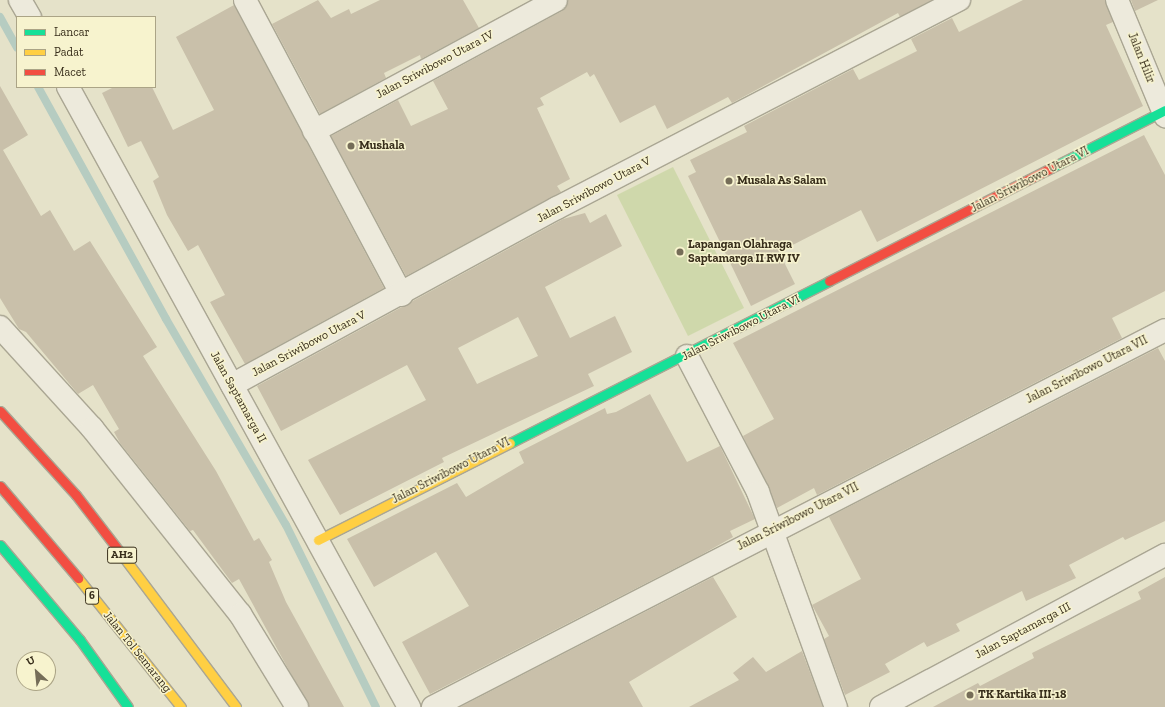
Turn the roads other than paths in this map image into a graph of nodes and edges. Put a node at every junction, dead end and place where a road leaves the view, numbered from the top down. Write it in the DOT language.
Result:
graph roads {
  1 [pos="20,0"];
  2 [pos="245,0"];
  3 [pos="556,0"];
  4 [pos="959,0"];
  5 [pos="1117,0"];
  6 [pos="29,16"];
  7 [pos="69,88"];
  8 [pos="1164,112"];
  9 [pos="314,131"];
  10 [pos="402,296"];
  11 [pos="0,327"];
  12 [pos="1165,330"];
  13 [pos="687,356"];
  14 [pos="232,385"];
  15 [pos="0,411"];
  16 [pos="0,486"];
  17 [pos="774,529"];
  18 [pos="318,540"];
  19 [pos="0,545"];
  20 [pos="1165,555"];
  21 [pos="80,640"];
  22 [pos="885,706"];
  23 [pos="116,707"];
  24 [pos="128,707"];
  25 [pos="181,707"];
  26 [pos="236,707"];
  27 [pos="297,707"];
  28 [pos="409,707"];
  29 [pos="433,707"];
  30 [pos="836,707"];
  1 -- 6 [label="street"];
  2 -- 9 [label="street"];
  3 -- 9 [label="street, Jalan Sriwibowo Utara IV"];
  4 -- 10 [label="street, Jalan Sriwibowo Utara V"];
  5 -- 8 [label="street, Jalan Hilir"];
  7 -- 14 [label="street, Jalan Saptamarga II"];
  8 -- 13 [label="main road, Jalan Sriwibowo Utara VI"];
  9 -- 10 [label="street"];
  10 -- 14 [label="street, Jalan Sriwibowo Utara V"];
  11 -- 27 [label="street"];
  12 -- 17 [label="street, Jalan Sriwibowo Utara VII"];
  13 -- 17 [label="street"];
  13 -- 18 [label="main road, Jalan Sriwibowo Utara VI"];
  14 -- 18 [label="street, Jalan Saptamarga II"];
  15 -- 26 [label="main road, AH2"];
  16 -- 25 [label="main road, Jalan Tol Semarang / 6"];
  17 -- 29 [label="street, Jalan Sriwibowo Utara VII"];
  17 -- 30 [label="street"];
  18 -- 28 [label="street, Jalan Saptamarga II"];
  19 -- 21 [label="main road"];
  20 -- 22 [label="street, Jalan Saptamarga III"];
  21 -- 23 [label="main road"];
  21 -- 24 [label="main road"];
}
